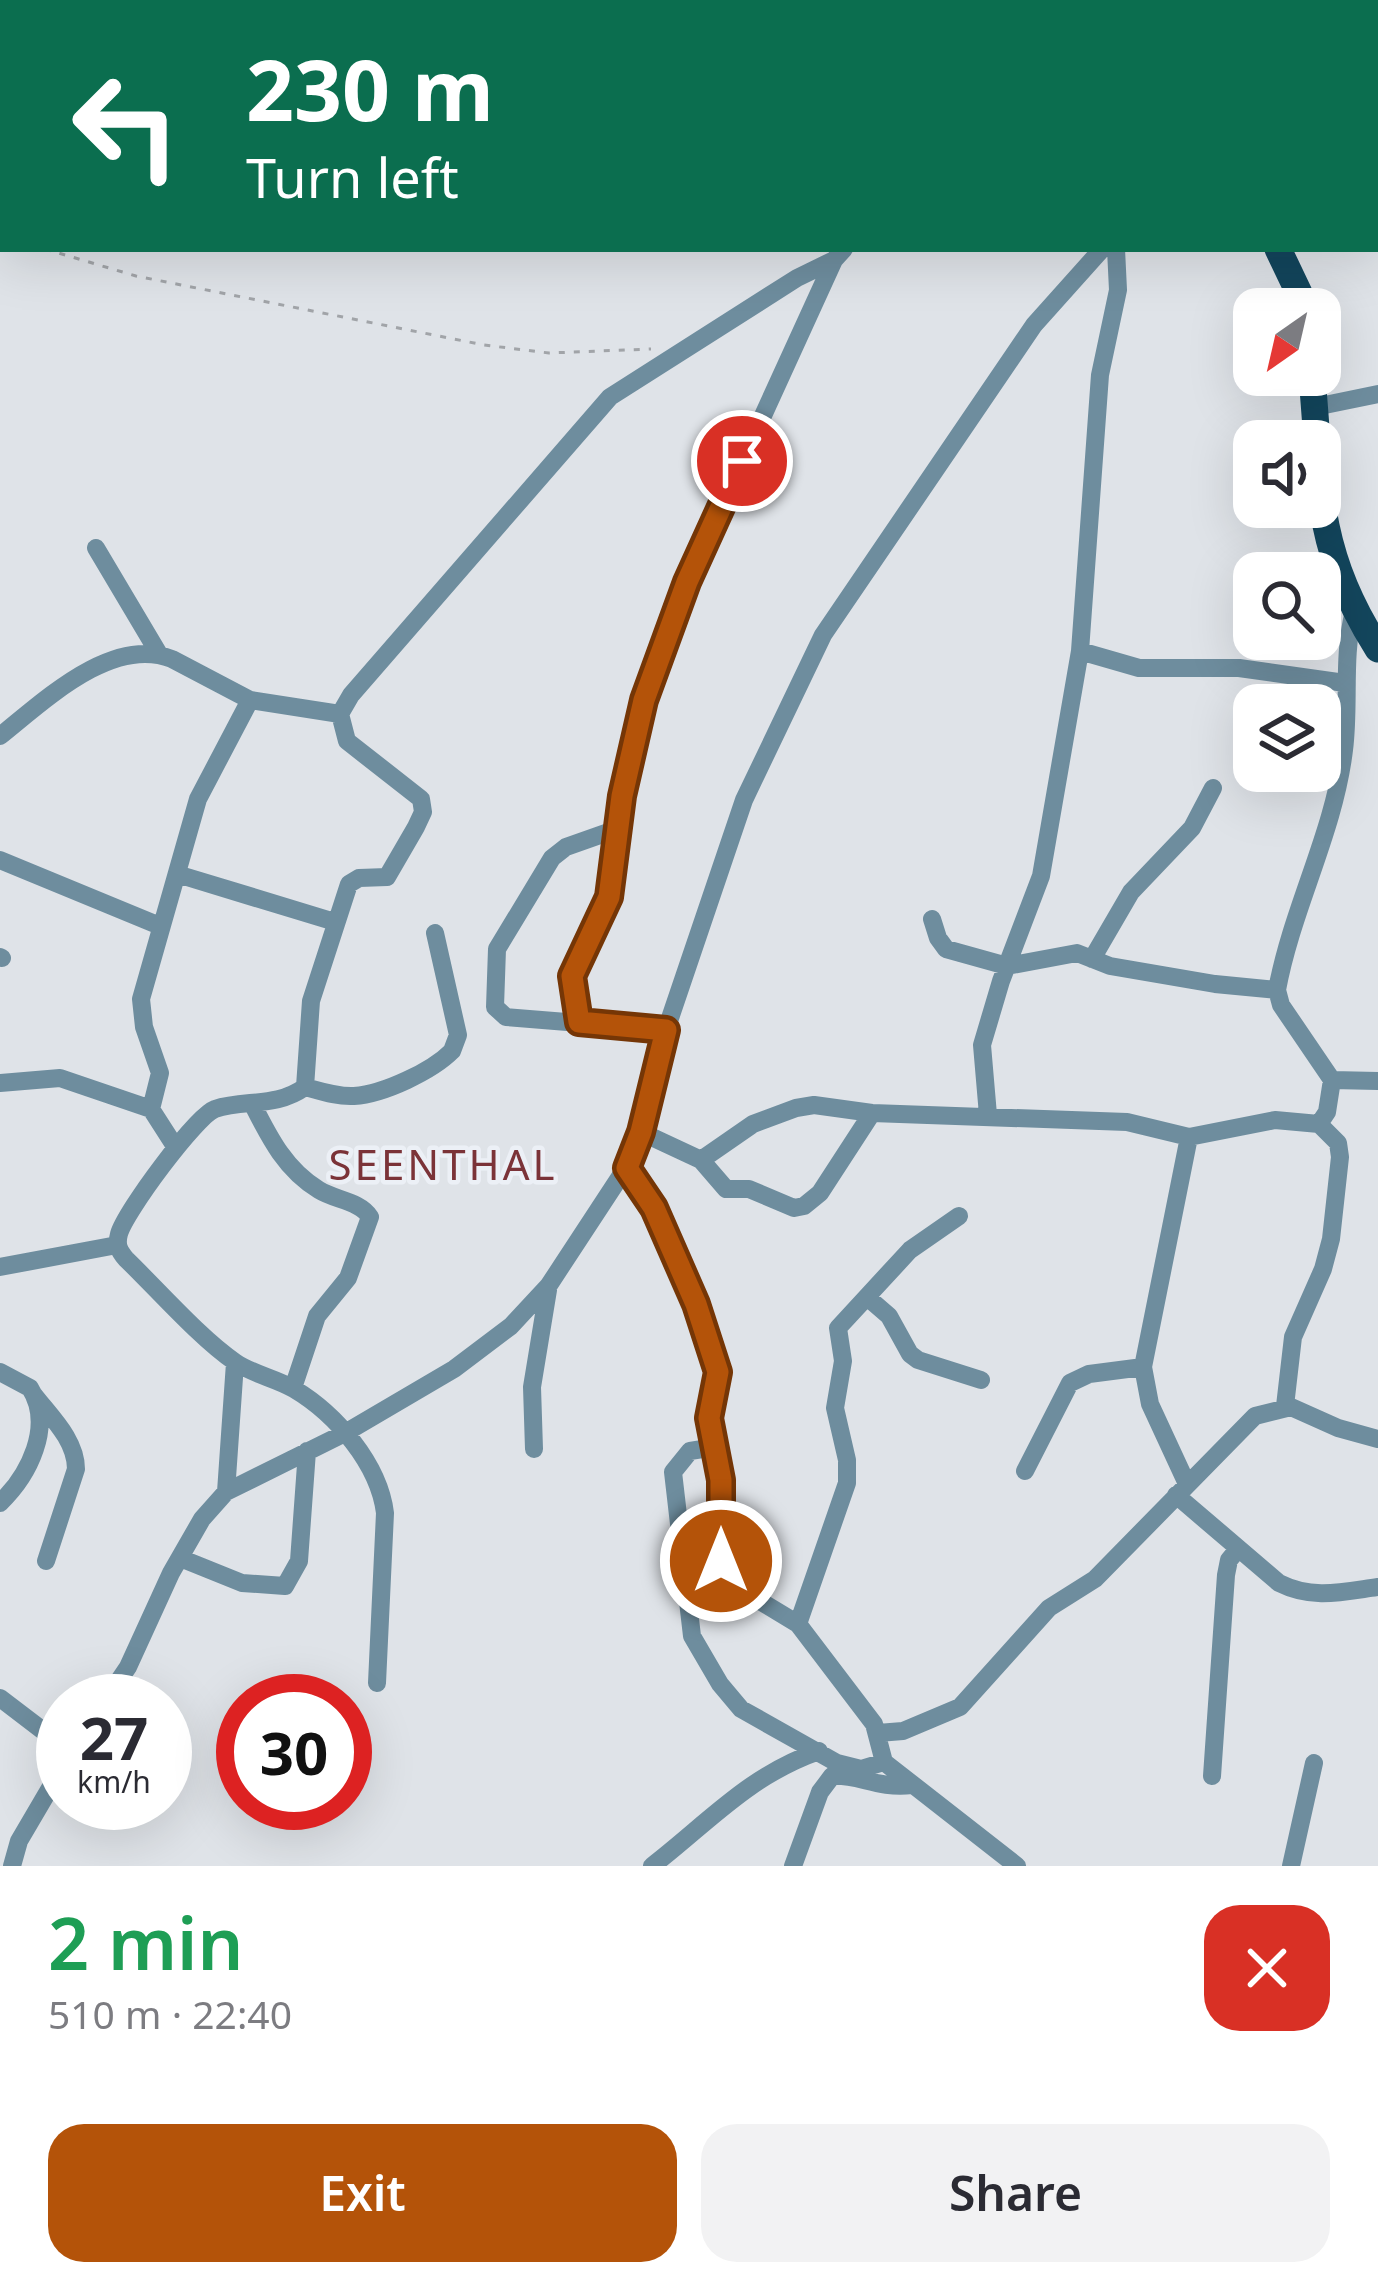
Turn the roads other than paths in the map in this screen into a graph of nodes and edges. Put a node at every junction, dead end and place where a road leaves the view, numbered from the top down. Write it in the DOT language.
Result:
graph roads {
  1 [pos="1099,252"];
  2 [pos="1116,252"];
  3 [pos="1279,252"];
  4 [pos="839,255"];
  5 [pos="1297,288"];
  6 [pos="1378,394"];
  7 [pos="1314,396"];
  8 [pos="1315,407"];
  9 [pos="1316,420"];
  10 [pos="1326,528"];
  11 [pos="96,548"];
  12 [pos="1354,611"];
  13 [pos="1378,649"];
  14 [pos="1080,651"];
  15 [pos="159,654"];
  16 [pos="1345,683"];
  17 [pos="250,700"];
  18 [pos="340,714"];
  19 [pos="0,736"];
  20 [pos="1213,788"];
  21 [pos="617,829"];
  22 [pos="0,860"];
  23 [pos="177,874"];
  24 [pos="932,919"];
  25 [pos="335,922"];
  26 [pos="160,926"];
  27 [pos="435,933"];
  28 [pos="1092,958"];
  29 [pos="1007,965"];
  30 [pos="1277,990"];
  31 [pos="579,1022"];
  32 [pos="666,1030"];
  33 [pos="1333,1080"];
  34 [pos="1378,1082"];
  35 [pos="0,1083"];
  36 [pos="304,1087"];
  37 [pos="253,1106"];
  38 [pos="151,1109"];
  39 [pos="872,1114"];
  40 [pos="988,1115"];
  41 [pos="1319,1124"];
  42 [pos="641,1132"];
  43 [pos="1189,1137"];
  44 [pos="176,1148"];
  45 [pos="700,1160"];
  46 [pos="627,1168"];
  47 [pos="959,1216"];
  48 [pos="117,1245"];
  49 [pos="0,1267"];
  50 [pos="549,1286"];
  51 [pos="867,1297"];
  52 [pos="236,1363"];
  53 [pos="1143,1367"];
  54 [pos="0,1372"];
  55 [pos="981,1380"];
  56 [pos="293,1388"];
  57 [pos="34,1395"];
  58 [pos="1285,1406"];
  59 [pos="345,1432"];
  60 [pos="1378,1439"];
  61 [pos="716,1447"];
  62 [pos="535,1449"];
  63 [pos="307,1451"];
  64 [pos="1024,1471"];
  65 [pos="1182,1489"];
  66 [pos="226,1492"];
  67 [pos="0,1503"];
  68 [pos="1238,1549"];
  69 [pos="180,1558"];
  70 [pos="46,1562"];
  71 [pos="1378,1587"];
  72 [pos="798,1624"];
  73 [pos="122,1674"];
  74 [pos="377,1683"];
  75 [pos="0,1697"];
  76 [pos="36,1725"];
  77 [pos="878,1733"];
  78 [pos="819,1751"];
  79 [pos="884,1762"];
  80 [pos="1314,1762"];
  81 [pos="1212,1776"];
  82 [pos="912,1785"];
  83 [pos="36,1811"];
  84 [pos="8,1858"];
  85 [pos="1000,1858"];
  86 [pos="652,1866"];
  87 [pos="793,1866"];
  88 [pos="1017,1866"];
  89 [pos="1291,1866"];
  1 -- 32 [label="street"];
  2 -- 14 [label="street"];
  3 -- 5 [label="main road"];
  4 -- 18 [label="street"];
  4 -- 21 [label="street"];
  6 -- 8 [label="street"];
  7 -- 8 [label="main road"];
  8 -- 9 [label="main road"];
  10 -- 12 [label="main road"];
  11 -- 15 [label="street"];
  12 -- 13 [label="main road"];
  12 -- 16 [label="street"];
  14 -- 16 [label="street"];
  14 -- 29 [label="street"];
  15 -- 17 [label="street"];
  15 -- 19 [label="street"];
  16 -- 30 [label="street"];
  17 -- 18 [label="street"];
  17 -- 23 [label="street"];
  18 -- 25 [label="street"];
  20 -- 28 [label="street"];
  21 -- 31 [label="street"];
  21 -- 31 [label="street"];
  22 -- 26 [label="street"];
  23 -- 25 [label="street"];
  23 -- 26 [label="street"];
  24 -- 29 [label="street"];
  25 -- 36 [label="street"];
  26 -- 38 [label="street"];
  27 -- 36 [label="street"];
  28 -- 29 [label="street"];
  28 -- 30 [label="street"];
  29 -- 40 [label="street"];
  30 -- 33 [label="street"];
  31 -- 32 [label="street"];
  32 -- 42 [label="street"];
  33 -- 34 [label="street"];
  33 -- 41 [label="street"];
  35 -- 38 [label="street"];
  36 -- 37 [label="street"];
  37 -- 44 [label="street"];
  37 -- 56 [label="street"];
  38 -- 44 [label="street"];
  39 -- 40 [label="street"];
  39 -- 45 [label="street"];
  39 -- 45 [label="street"];
  40 -- 43 [label="street"];
  41 -- 43 [label="street"];
  41 -- 58 [label="street"];
  42 -- 45 [label="street"];
  42 -- 46 [label="street"];
  43 -- 53 [label="street"];
  44 -- 48 [label="street"];
  46 -- 50 [label="street"];
  46 -- 61 [label="street"];
  47 -- 51 [label="street"];
  48 -- 49 [label="street"];
  48 -- 52 [label="street"];
  50 -- 59 [label="street"];
  50 -- 62 [label="street"];
  51 -- 55 [label="street"];
  51 -- 72 [label="street"];
  52 -- 56 [label="street"];
  52 -- 66 [label="street"];
  53 -- 64 [label="street"];
  53 -- 65 [label="street"];
  54 -- 57 [label="street"];
  56 -- 59 [label="street"];
  57 -- 67 [label="street"];
  57 -- 70 [label="street"];
  58 -- 60 [label="street"];
  58 -- 65 [label="street"];
  59 -- 63 [label="street"];
  59 -- 74 [label="street"];
  61 -- 72 [label="street"];
  61 -- 78 [label="street"];
  63 -- 66 [label="street"];
  63 -- 69 [label="street"];
  65 -- 68 [label="street"];
  65 -- 77 [label="street"];
  66 -- 69 [label="street"];
  68 -- 71 [label="street"];
  68 -- 81 [label="street"];
  69 -- 73 [label="street"];
  72 -- 77 [label="street"];
  75 -- 76 [label="street"];
  77 -- 79 [label="street"];
  78 -- 79 [label="street"];
  78 -- 86 [label="street"];
  79 -- 82 [label="street"];
  80 -- 89 [label="street"];
  82 -- 85 [label="street"];
  82 -- 87 [label="street"];
  83 -- 84 [label="street"];
  85 -- 88 [label="street"];
}
